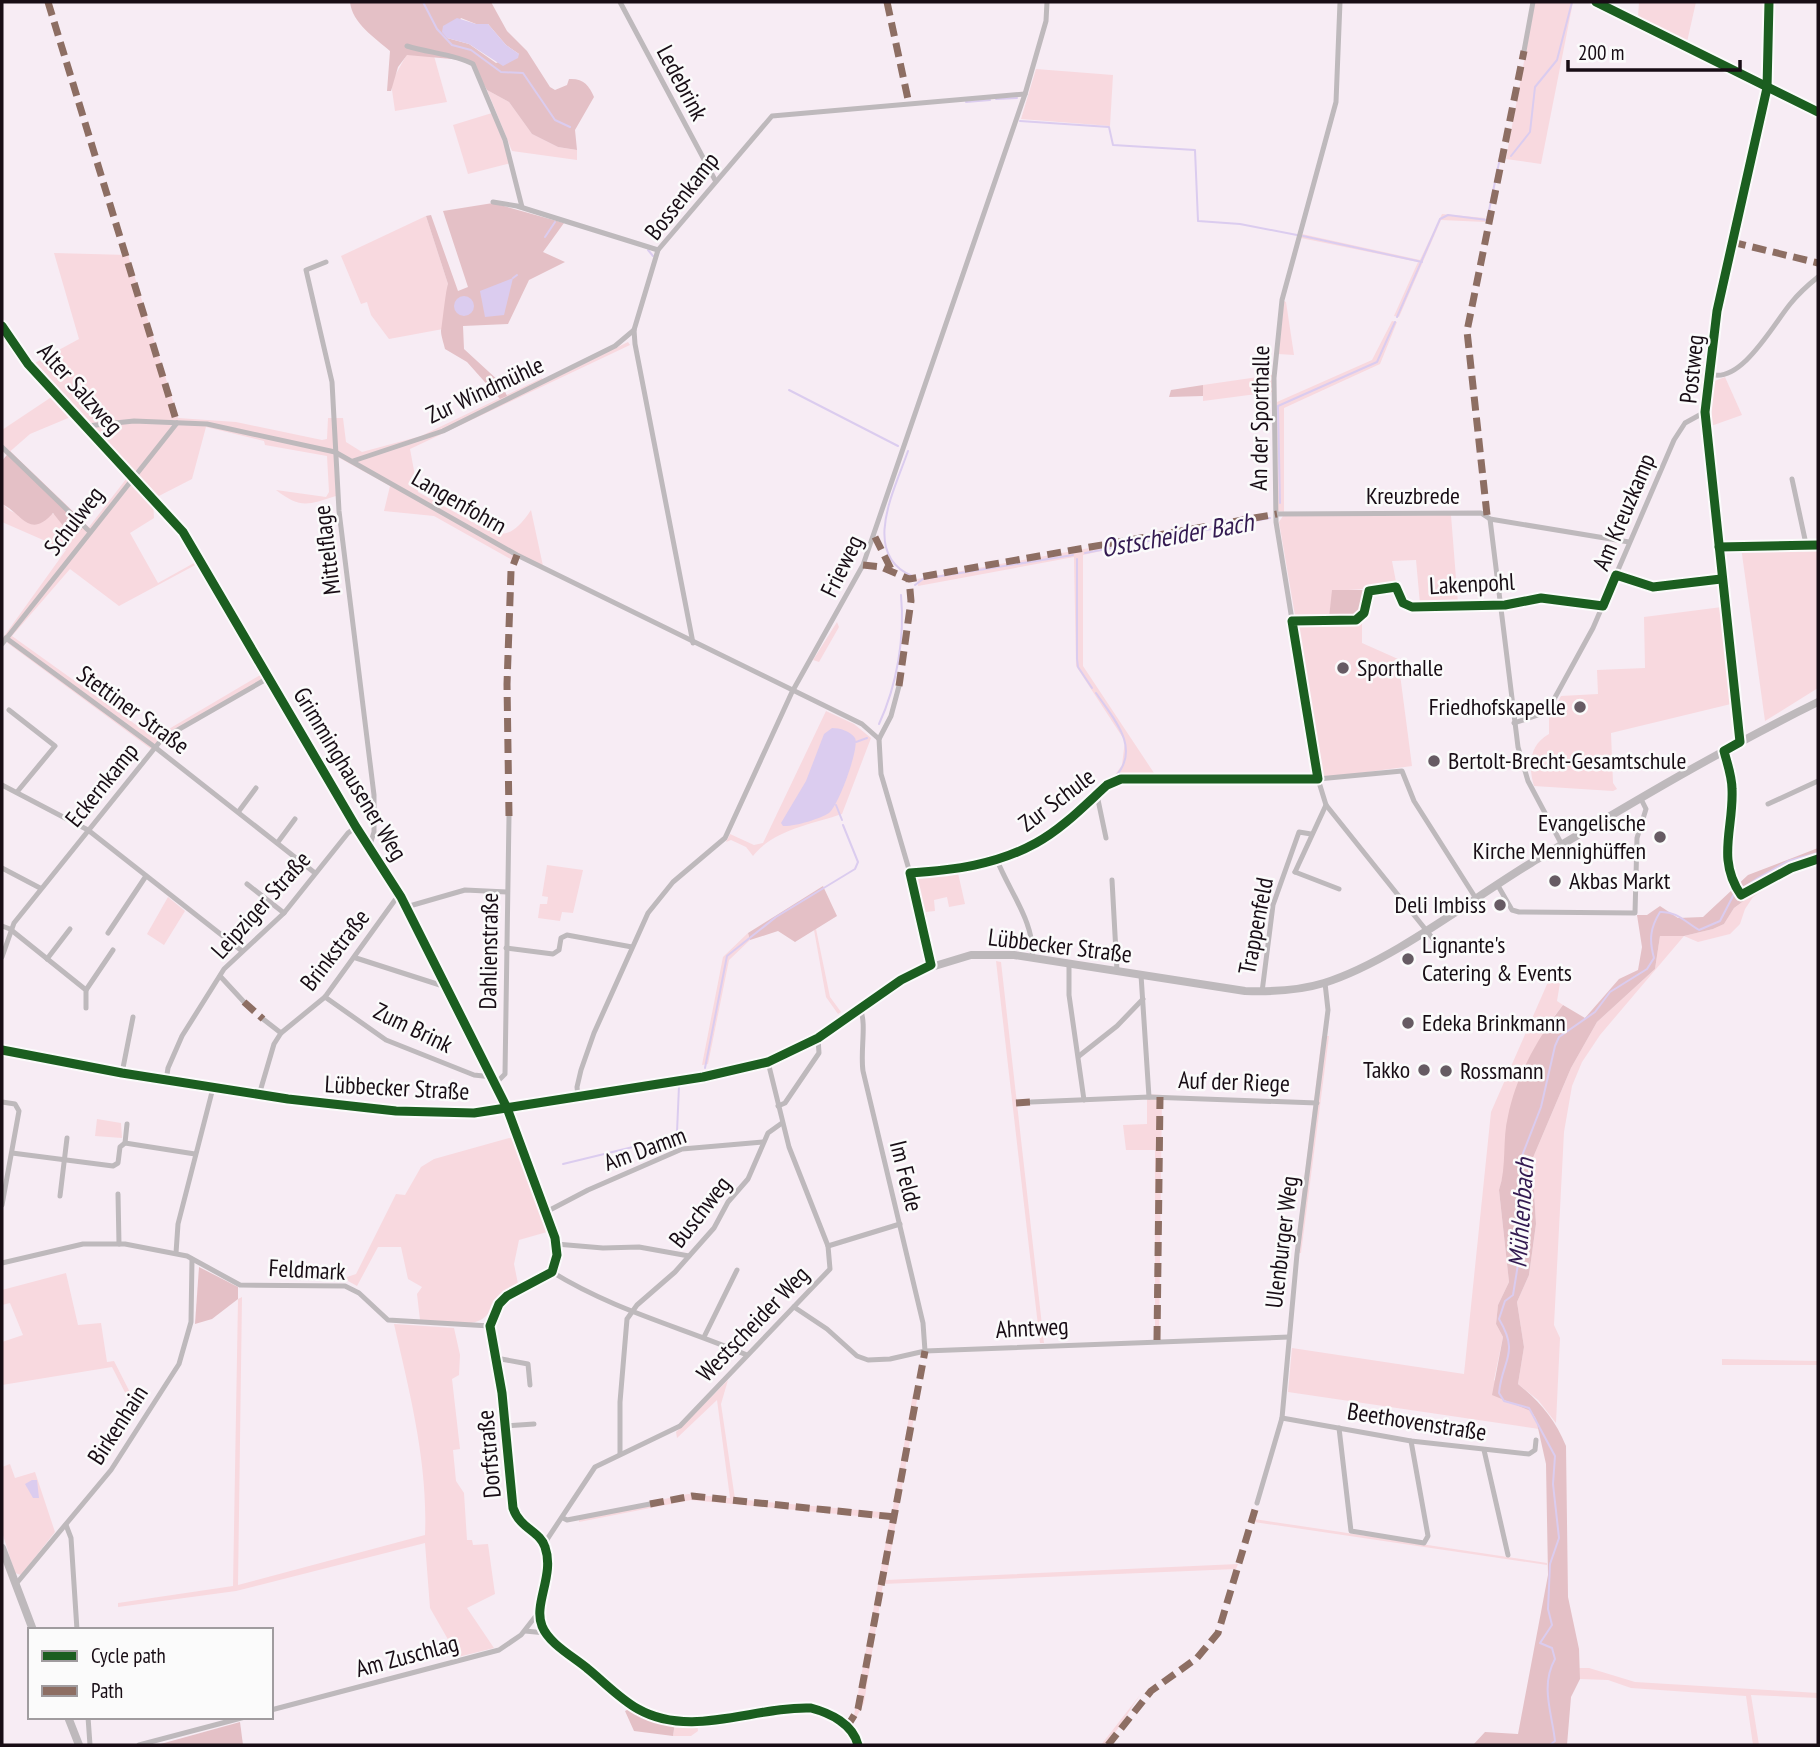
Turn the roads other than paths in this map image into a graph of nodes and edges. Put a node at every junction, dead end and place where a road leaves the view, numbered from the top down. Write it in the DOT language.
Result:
graph roads {
  1 [pos="620,2"];
  2 [pos="1047,2"];
  3 [pos="1340,2"];
  4 [pos="1533,2"];
  5 [pos="1596,2"];
  6 [pos="1769,2"];
  7 [pos="407,46"];
  8 [pos="1524,51"];
  9 [pos="1767,88"];
  10 [pos="1025,94"];
  11 [pos="1818,112"];
  12 [pos="715,180"];
  13 [pos="493,202"];
  14 [pos="522,207"];
  15 [pos="658,250"];
  16 [pos="326,262"];
  17 [pos="1818,277"];
  18 [pos="2,326"];
  19 [pos="634,330"];
  20 [pos="626,339"];
  21 [pos="635,344"];
  22 [pos="1710,374"];
  23 [pos="1705,412"];
  24 [pos="177,423"];
  25 [pos="87,426"];
  26 [pos="2,447"];
  27 [pos="335,452"];
  28 [pos="354,461"];
  29 [pos="134,476"];
  30 [pos="1793,479"];
  31 [pos="1277,514"];
  32 [pos="1490,519"];
  33 [pos="89,531"];
  34 [pos="1629,542"];
  35 [pos="1806,544"];
  36 [pos="1818,545"];
  37 [pos="1719,547"];
  38 [pos="1616,575"];
  39 [pos="1721,579"];
  40 [pos="1499,606"];
  41 [pos="1603,606"];
  42 [pos="1292,621"];
  43 [pos="4,641"];
  44 [pos="693,643"];
  45 [pos="270,677"];
  46 [pos="899,686"];
  47 [pos="792,692"];
  48 [pos="1818,702"];
  49 [pos="9,710"];
  50 [pos="1514,723"];
  51 [pos="879,739"];
  52 [pos="1740,742"];
  53 [pos="156,748"];
  54 [pos="1724,751"];
  55 [pos="1145,779"];
  56 [pos="1318,779"];
  57 [pos="1818,781"];
  58 [pos="2,785"];
  59 [pos="256,788"];
  60 [pos="16,792"];
  61 [pos="1097,795"];
  62 [pos="1641,799"];
  63 [pos="1768,804"];
  64 [pos="1326,805"];
  65 [pos="239,811"];
  66 [pos="509,816"];
  67 [pos="295,819"];
  68 [pos="356,827"];
  69 [pos="88,830"];
  70 [pos="1311,834"];
  71 [pos="1107,838"];
  72 [pos="278,842"];
  73 [pos="1562,845"];
  74 [pos="369,848"];
  75 [pos="997,860"];
  76 [pos="2,868"];
  77 [pos="1286,868"];
  78 [pos="1295,872"];
  79 [pos="315,873"];
  80 [pos="910,873"];
  81 [pos="146,876"];
  82 [pos="1112,880"];
  83 [pos="1732,883"];
  84 [pos="247,884"];
  85 [pos="1497,884"];
  86 [pos="40,888"];
  87 [pos="1339,890"];
  88 [pos="507,892"];
  89 [pos="401,897"];
  90 [pos="1475,897"];
  91 [pos="406,906"];
  92 [pos="284,913"];
  93 [pos="2,926"];
  94 [pos="10,929"];
  95 [pos="70,929"];
  96 [pos="1425,929"];
  97 [pos="107,933"];
  98 [pos="1438,945"];
  99 [pos="632,947"];
  100 [pos="506,948"];
  101 [pos="113,950"];
  102 [pos="242,951"];
  103 [pos="2,957"];
  104 [pos="356,958"];
  105 [pos="1032,958"];
  106 [pos="47,959"];
  107 [pos="1069,963"];
  108 [pos="931,965"];
  109 [pos="1117,971"];
  110 [pos="1141,975"];
  111 [pos="220,976"];
  112 [pos="446,983"];
  113 [pos="1325,983"];
  114 [pos="86,990"];
  115 [pos="1262,992"];
  116 [pos="325,997"];
  117 [pos="1143,999"];
  118 [pos="244,1002"];
  119 [pos="86,1008"];
  120 [pos="860,1009"];
  121 [pos="134,1017"];
  122 [pos="262,1019"];
  123 [pos="281,1033"];
  124 [pos="818,1038"];
  125 [pos="2,1049"];
  126 [pos="1079,1056"];
  127 [pos="768,1062"];
  128 [pos="122,1073"];
  129 [pos="492,1077"];
  130 [pos="166,1081"];
  131 [pos="496,1083"];
  132 [pos="213,1088"];
  133 [pos="259,1095"];
  134 [pos="578,1097"];
  135 [pos="1149,1097"];
  136 [pos="1084,1100"];
  137 [pos="2,1102"];
  138 [pos="1031,1102"];
  139 [pos="1317,1103"];
  140 [pos="778,1106"];
  141 [pos="507,1108"];
  142 [pos="782,1123"];
  143 [pos="127,1124"];
  144 [pos="67,1138"];
  145 [pos="763,1142"];
  146 [pos="125,1143"];
  147 [pos="12,1153"];
  148 [pos="195,1154"];
  149 [pos="65,1159"];
  150 [pos="118,1194"];
  151 [pos="60,1196"];
  152 [pos="2,1204"];
  153 [pos="546,1212"];
  154 [pos="900,1224"];
  155 [pos="119,1244"];
  156 [pos="556,1244"];
  157 [pos="828,1246"];
  158 [pos="176,1253"];
  159 [pos="689,1256"];
  160 [pos="192,1259"];
  161 [pos="2,1262"];
  162 [pos="737,1270"];
  163 [pos="552,1272"];
  164 [pos="794,1307"];
  165 [pos="631,1312"];
  166 [pos="490,1326"];
  167 [pos="704,1337"];
  168 [pos="1289,1337"];
  169 [pos="925,1351"];
  170 [pos="747,1355"];
  171 [pos="496,1358"];
  172 [pos="530,1385"];
  173 [pos="1282,1418"];
  174 [pos="534,1424"];
  175 [pos="506,1426"];
  176 [pos="1339,1428"];
  177 [pos="1536,1440"];
  178 [pos="1411,1441"];
  179 [pos="1484,1450"];
  180 [pos="620,1454"];
  181 [pos="1257,1503"];
  182 [pos="650,1504"];
  183 [pos="563,1518"];
  184 [pos="66,1525"];
  185 [pos="544,1544"];
  186 [pos="2,1548"];
  187 [pos="1508,1555"];
  188 [pos="15,1585"];
  189 [pos="540,1616"];
  190 [pos="32,1628"];
  191 [pos="77,1628"];
  192 [pos="525,1631"];
  193 [pos="546,1633"];
  194 [pos="273,1709"];
  195 [pos="69,1719"];
  196 [pos="88,1719"];
  197 [pos="237,1719"];
  198 [pos="79,1745"];
  199 [pos="90,1745"];
  200 [pos="139,1745"];
  201 [pos="858,1745"];
  1 -- 12 [label="street, Ledebrink"];
  2 -- 10 [label="street, Frieweg"];
  3 -- 31 [label="street, An der Sporthalle"];
  4 -- 8 [label="street"];
  5 -- 9 [label="main road"];
  6 -- 9 [label="street, Postweg"];
  7 -- 14 [label="street"];
  9 -- 11 [label="main road"];
  9 -- 22 [label="street, Postweg"];
  10 -- 12 [label="street, Bossenkamp"];
  10 -- 47 [label="street, Frieweg"];
  12 -- 15 [label="street, Bossenkamp"];
  13 -- 14 [label="street"];
  14 -- 15 [label="street"];
  15 -- 19 [label="street, Bossenkamp"];
  16 -- 27 [label="street, Mittelflage"];
  17 -- 22 [label="street"];
  18 -- 25 [label="street, Alter Salzweg"];
  19 -- 20 [label="street, Zur Windmühle"];
  19 -- 21 [label="street, Bossenkamp"];
  20 -- 21 [label="street"];
  20 -- 28 [label="street, Zur Windmühle"];
  21 -- 44 [label="street, Bossenkamp"];
  22 -- 23 [label="street, Postweg"];
  23 -- 34 [label="street, Am Kreuzkamp"];
  23 -- 37 [label="street, Postweg"];
  24 -- 25 [label="street, Langenfohrn"];
  24 -- 27 [label="street, Langenfohrn"];
  24 -- 29 [label="street, Schulweg"];
  25 -- 29 [label="street, Alter Salzweg"];
  26 -- 33 [label="street"];
  27 -- 28 [label="street, Langenfohrn"];
  27 -- 74 [label="street, Mittelflage"];
  28 -- 44 [label="street, Langenfohrn"];
  29 -- 33 [label="street, Schulweg"];
  29 -- 45 [label="street, Grimminghausener Weg"];
  30 -- 35 [label="street"];
  31 -- 32 [label="street, Kreuzbrede"];
  31 -- 42 [label="street, An der Sporthalle"];
  32 -- 34 [label="street, Kreuzbrede"];
  32 -- 40 [label="street"];
  33 -- 43 [label="street, Schulweg"];
  34 -- 38 [label="street, Am Kreuzkamp"];
  35 -- 36 [label="street"];
  35 -- 37 [label="street"];
  37 -- 39 [label="street, Postweg"];
  38 -- 39 [label="street"];
  38 -- 41 [label="street, Am Kreuzkamp"];
  39 -- 52 [label="street, Postweg"];
  40 -- 41 [label="street, Lakenpohl"];
  40 -- 42 [label="street, Lakenpohl"];
  40 -- 50 [label="street"];
  41 -- 50 [label="street, Am Kreuzkamp"];
  42 -- 56 [label="street, An der Sporthalle"];
  43 -- 53 [label="street, Stettiner Straße"];
  44 -- 47 [label="street, Langenfohrn"];
  45 -- 53 [label="street, Eckernkamp"];
  45 -- 68 [label="street, Grimminghausener Weg"];
  46 -- 51 [label="street"];
  47 -- 51 [label="street, Langenfohrn"];
  47 -- 99 [label="street, Frieweg"];
  48 -- 52 [label="main road, Lübbecker Straße"];
  49 -- 60 [label="street"];
  50 -- 73 [label="street"];
  51 -- 80 [label="street"];
  52 -- 54 [label="main road, Lübbecker Straße"];
  53 -- 65 [label="street, Stettiner Straße"];
  53 -- 69 [label="street, Eckernkamp"];
  54 -- 62 [label="main road, Lübbecker Straße"];
  54 -- 83 [label="street"];
  55 -- 61 [label="street, Zur Schule"];
  56 -- 64 [label="street, An der Sporthalle"];
  56 -- 90 [label="street"];
  57 -- 63 [label="street"];
  58 -- 60 [label="street"];
  59 -- 65 [label="street"];
  60 -- 69 [label="street"];
  61 -- 71 [label="street"];
  61 -- 75 [label="street, Zur Schule"];
  62 -- 73 [label="main road, Lübbecker Straße"];
  62 -- 85 [label="street"];
  64 -- 70 [label="street, Trappenfeld"];
  64 -- 96 [label="street, An der Sporthalle"];
  65 -- 72 [label="street, Stettiner Straße"];
  66 -- 88 [label="street, Dahlienstraße"];
  67 -- 72 [label="street"];
  68 -- 74 [label="street, Grimminghausener Weg"];
  68 -- 79 [label="street, Leipziger Straße"];
  69 -- 81 [label="street"];
  69 -- 86 [label="street, Eckernkamp"];
  70 -- 77 [label="street, Trappenfeld"];
  70 -- 78 [label="street, Trappenfeld"];
  72 -- 79 [label="street, Stettiner Straße"];
  73 -- 85 [label="main road, Lübbecker Straße"];
  74 -- 89 [label="street, Grimminghausener Weg"];
  75 -- 80 [label="street, Zur Schule"];
  75 -- 105 [label="street"];
  76 -- 86 [label="street"];
  77 -- 78 [label="street, Trappenfeld"];
  77 -- 115 [label="street, Trappenfeld"];
  78 -- 87 [label="street, Trappenfeld"];
  79 -- 92 [label="street, Leipziger Straße"];
  80 -- 108 [label="street"];
  81 -- 97 [label="street"];
  81 -- 102 [label="street"];
  82 -- 109 [label="street"];
  84 -- 92 [label="street"];
  85 -- 90 [label="main road, Lübbecker Straße"];
  86 -- 94 [label="street, Eckernkamp"];
  88 -- 91 [label="street"];
  88 -- 100 [label="street, Dahlienstraße"];
  89 -- 91 [label="street, Grimminghausener Weg"];
  89 -- 104 [label="street, Brinkstraße"];
  90 -- 96 [label="main road, Lübbecker Straße"];
  91 -- 112 [label="street, Grimminghausener Weg"];
  92 -- 102 [label="street, Leipziger Straße"];
  93 -- 94 [label="street"];
  94 -- 103 [label="street, Eckernkamp"];
  94 -- 106 [label="street"];
  95 -- 106 [label="street"];
  96 -- 98 [label="street"];
  96 -- 113 [label="main road, Lübbecker Straße"];
  99 -- 100 [label="street"];
  99 -- 134 [label="street, Frieweg"];
  100 -- 131 [label="street, Dahlienstraße"];
  101 -- 114 [label="street"];
  102 -- 111 [label="street, Leipziger Straße"];
  104 -- 112 [label="street"];
  104 -- 116 [label="street, Brinkstraße"];
  105 -- 107 [label="main road, Lübbecker Straße"];
  105 -- 108 [label="main road, Lübbecker Straße"];
  106 -- 114 [label="street"];
  107 -- 109 [label="main road, Lübbecker Straße"];
  107 -- 126 [label="street"];
  108 -- 120 [label="main road, Lübbecker Straße"];
  109 -- 110 [label="main road, Lübbecker Straße"];
  110 -- 115 [label="main road, Lübbecker Straße"];
  110 -- 117 [label="street, Auf der Riege"];
  111 -- 118 [label="street, Leipziger Straße"];
  111 -- 130 [label="street, Leipziger Straße"];
  112 -- 129 [label="street, Grimminghausener Weg"];
  113 -- 115 [label="main road, Lübbecker Straße"];
  113 -- 139 [label="street, Ulenburger Weg"];
  114 -- 119 [label="street"];
  116 -- 123 [label="street, Brinkstraße"];
  116 -- 129 [label="street, Zum Brink"];
  117 -- 126 [label="street"];
  117 -- 135 [label="street, Auf der Riege"];
  120 -- 124 [label="main road, Lübbecker Straße"];
  120 -- 154 [label="street, Im Felde"];
  121 -- 128 [label="street"];
  122 -- 123 [label="street"];
  123 -- 133 [label="street, Brinkstraße"];
  124 -- 127 [label="main road, Lübbecker Straße"];
  124 -- 140 [label="street"];
  125 -- 128 [label="main road, Lübbecker Straße"];
  126 -- 136 [label="street"];
  127 -- 134 [label="main road, Lübbecker Straße"];
  127 -- 140 [label="street, Westscheider Weg"];
  128 -- 130 [label="main road, Lübbecker Straße"];
  129 -- 131 [label="street, Grimminghausener Weg"];
  130 -- 132 [label="main road, Lübbecker Straße"];
  131 -- 141 [label="street, Grimminghausener Weg"];
  132 -- 133 [label="main road, Lübbecker Straße"];
  132 -- 148 [label="street"];
  133 -- 141 [label="main road, Lübbecker Straße"];
  134 -- 141 [label="main road, Lübbecker Straße"];
  135 -- 136 [label="street, Auf der Riege"];
  135 -- 139 [label="street, Auf der Riege"];
  136 -- 138 [label="street, Auf der Riege"];
  137 -- 147 [label="street"];
  139 -- 168 [label="street, Ulenburger Weg"];
  140 -- 142 [label="street, Westscheider Weg"];
  141 -- 153 [label="street"];
  142 -- 145 [label="street, Buschweg"];
  142 -- 157 [label="street, Westscheider Weg"];
  143 -- 146 [label="street"];
  144 -- 149 [label="street"];
  145 -- 153 [label="street, Am Damm"];
  145 -- 159 [label="street, Buschweg"];
  146 -- 148 [label="street"];
  146 -- 149 [label="street"];
  147 -- 149 [label="street"];
  147 -- 152 [label="street"];
  148 -- 158 [label="street"];
  149 -- 151 [label="street"];
  150 -- 155 [label="street"];
  153 -- 156 [label="street"];
  154 -- 157 [label="street"];
  154 -- 169 [label="street, Im Felde"];
  155 -- 158 [label="street, Feldmark"];
  155 -- 161 [label="street, Feldmark"];
  156 -- 159 [label="street"];
  156 -- 163 [label="street"];
  157 -- 164 [label="street, Westscheider Weg"];
  158 -- 160 [label="street, Feldmark"];
  159 -- 165 [label="street, Buschweg"];
  160 -- 166 [label="street, Feldmark"];
  160 -- 184 [label="street, Birkenhain"];
  162 -- 167 [label="street"];
  163 -- 165 [label="street"];
  163 -- 166 [label="street"];
  164 -- 169 [label="street, Ahntweg"];
  164 -- 170 [label="street, Westscheider Weg"];
  165 -- 167 [label="street"];
  165 -- 180 [label="street"];
  166 -- 171 [label="street, Dorfstraße"];
  167 -- 170 [label="street"];
  168 -- 169 [label="street, Ahntweg"];
  168 -- 173 [label="street, Ulenburger Weg"];
  170 -- 180 [label="street, Westscheider Weg"];
  171 -- 172 [label="street"];
  171 -- 175 [label="street, Dorfstraße"];
  173 -- 176 [label="street, Beethovenstraße"];
  173 -- 181 [label="street, Ulenburger Weg"];
  174 -- 175 [label="street, Dorfstraße"];
  175 -- 185 [label="street, Dorfstraße"];
  176 -- 178 [label="street, Beethovenstraße"];
  176 -- 178 [label="street"];
  177 -- 179 [label="street, Beethovenstraße"];
  178 -- 179 [label="street, Beethovenstraße"];
  179 -- 187 [label="street"];
  180 -- 183 [label="street, Westscheider Weg"];
  182 -- 183 [label="street"];
  183 -- 185 [label="street, Westscheider Weg"];
  184 -- 188 [label="street, Birkenhain"];
  184 -- 191 [label="street"];
  185 -- 189 [label="street"];
  186 -- 188 [label="main road"];
  188 -- 190 [label="main road"];
  189 -- 192 [label="street, Am Zuschlag"];
  189 -- 193 [label="street"];
  192 -- 193 [label="street"];
  192 -- 194 [label="street, Am Zuschlag"];
  193 -- 201 [label="street"];
  195 -- 198 [label="main road"];
  196 -- 199 [label="street"];
  197 -- 200 [label="street"];
}
